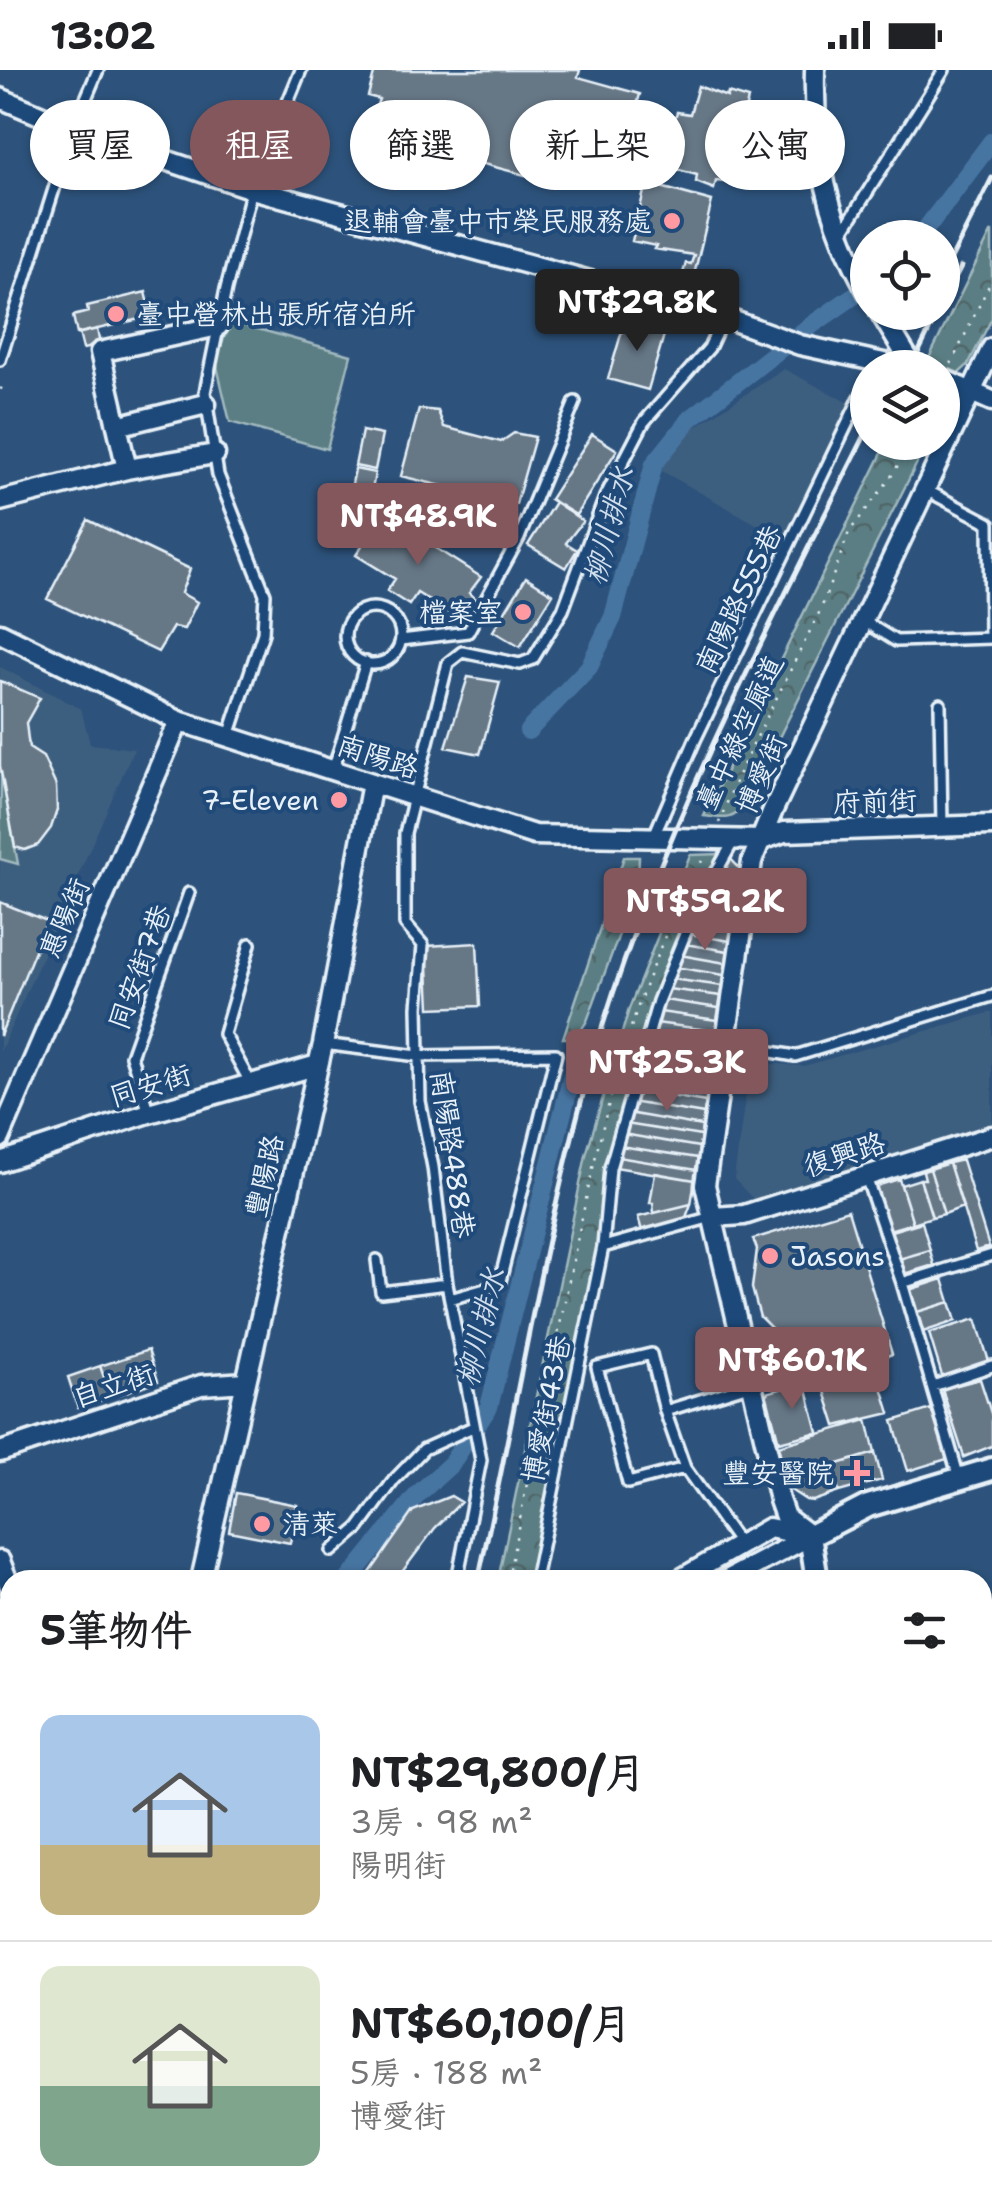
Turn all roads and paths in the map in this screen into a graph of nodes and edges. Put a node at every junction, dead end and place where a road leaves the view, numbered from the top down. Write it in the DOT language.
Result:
graph roads {
  1 [pos="98,70"];
  2 [pos="301,70"];
  3 [pos="815,70"];
  4 [pos="944,70"];
  5 [pos="0,98"];
  6 [pos="85,100"];
  7 [pos="289,100"];
  8 [pos="30,111"];
  9 [pos="52,190"];
  10 [pos="252,190"];
  11 [pos="256,190"];
  12 [pos="839,238"];
  13 [pos="850,260"];
  14 [pos="992,280"];
  15 [pos="723,317"];
  16 [pos="218,326"];
  17 [pos="4,333"];
  18 [pos="992,348"];
  19 [pos="958,350"];
  20 [pos="850,358"];
  21 [pos="0,360"];
  22 [pos="0,388"];
  23 [pos="960,388"];
  24 [pos="7,392"];
  25 [pos="969,392"];
  26 [pos="575,402"];
  27 [pos="992,402"];
  28 [pos="206,404"];
  29 [pos="850,419"];
  30 [pos="117,426"];
  31 [pos="214,454"];
  32 [pos="901,460"];
  33 [pos="127,469"];
  34 [pos="924,488"];
  35 [pos="0,501"];
  36 [pos="862,620"];
  37 [pos="0,633"];
  38 [pos="991,638"];
  39 [pos="401,640"];
  40 [pos="366,662"];
  41 [pos="940,704"];
  42 [pos="179,721"];
  43 [pos="228,737"];
  44 [pos="333,770"];
  45 [pos="372,783"];
  46 [pos="412,796"];
  47 [pos="992,825"];
  48 [pos="942,826"];
  49 [pos="653,838"];
  50 [pos="713,839"];
  51 [pos="735,840"];
  52 [pos="762,840"];
  53 [pos="190,893"];
  54 [pos="250,944"];
  55 [pos="992,996"];
  56 [pos="323,1044"];
  57 [pos="726,1044"];
  58 [pos="418,1056"];
  59 [pos="318,1065"];
  60 [pos="251,1084"];
  61 [pos="149,1113"];
  62 [pos="992,1136"];
  63 [pos="0,1138"];
  64 [pos="0,1162"];
  65 [pos="866,1177"];
  66 [pos="712,1218"];
  67 [pos="603,1246"];
  68 [pos="992,1254"];
  69 [pos="377,1260"];
  70 [pos="902,1282"];
  71 [pos="447,1284"];
  72 [pos="450,1299"];
  73 [pos="992,1366"];
  74 [pos="246,1382"];
  75 [pos="752,1384"];
  76 [pos="934,1386"];
  77 [pos="665,1411"];
  78 [pos="473,1427"];
  79 [pos="0,1452"];
  80 [pos="685,1468"];
  81 [pos="992,1469"];
  82 [pos="959,1478"];
  83 [pos="810,1536"];
  84 [pos="740,1544"];
  85 [pos="332,1551"];
  86 [pos="203,1570"];
  87 [pos="459,1570"];
  88 [pos="510,1570"];
  89 [pos="537,1570"];
  90 [pos="696,1570"];
  91 [pos="747,1570"];
  92 [pos="815,1570"];
  1 -- 6 [label="lane"];
  2 -- 7 [label="lane"];
  3 -- 12 [label="street"];
  4 -- 12 [label="lane"];
  5 -- 8 [label="street"];
  9 -- 17 [label="lane"];
  10 -- 16 [label="lane"];
  11 -- 15 [label="street"];
  12 -- 13 [label="street"];
  14 -- 19 [label="path"];
  15 -- 20 [label="street"];
  15 -- 46 [label="lane, 南陽路488巷"];
  16 -- 28 [label="lane"];
  16 -- 30 [label="street"];
  17 -- 21 [label="lane"];
  18 -- 25 [label="street, 博愛街"];
  22 -- 24 [label="path"];
  23 -- 25 [label="street"];
  25 -- 27 [label="street"];
  25 -- 34 [label="street, 博愛街"];
  26 -- 39 [label="lane"];
  28 -- 30 [label="street"];
  28 -- 31 [label="lane"];
  29 -- 49 [label="lane, 南陽路555巷"];
  30 -- 33 [label="street"];
  31 -- 33 [label="street"];
  31 -- 43 [label="lane"];
  32 -- 50 [label="path, 臺中綠空廊道"];
  33 -- 35 [label="street"];
  34 -- 36 [label="street, 博愛街"];
  34 -- 38 [label="lane"];
  36 -- 38 [label="lane"];
  36 -- 52 [label="street, 博愛街"];
  37 -- 42 [label="street, 南陽路"];
  39 -- 40 [label="lane"];
  39 -- 40 [label="lane"];
  40 -- 44 [label="lane"];
  41 -- 48 [label="lane"];
  42 -- 43 [label="street, 南陽路"];
  42 -- 63 [label="street, 惠陽街"];
  43 -- 44 [label="street, 南陽路"];
  44 -- 45 [label="street, 南陽路"];
  45 -- 46 [label="street, 南陽路"];
  45 -- 56 [label="street, 豐陽路"];
  46 -- 49 [label="street, 南陽路"];
  46 -- 58 [label="lane, 南陽路488巷"];
  47 -- 48 [label="street, 府前街"];
  48 -- 52 [label="street, 府前街"];
  49 -- 50 [label="street, 南陽路"];
  50 -- 51 [label="street, 南陽路"];
  50 -- 88 [label="path, 臺中綠空廊道"];
  51 -- 52 [label="street, 南陽路"];
  51 -- 67 [label="lane, 博愛街43巷"];
  52 -- 57 [label="street, 博愛街"];
  53 -- 61 [label="lane, 同安街7巷"];
  54 -- 60 [label="lane"];
  55 -- 57 [label="lane"];
  56 -- 58 [label="lane"];
  56 -- 59 [label="street, 豐陽路"];
  57 -- 66 [label="street, 博愛街"];
  58 -- 71 [label="lane, 南陽路488巷"];
  58 -- 72 [label="lane"];
  59 -- 60 [label="street, 同安街"];
  59 -- 74 [label="street, 豐陽路"];
  60 -- 61 [label="street, 同安街"];
  61 -- 64 [label="street, 同安街"];
  62 -- 65 [label="street, 復興路"];
  65 -- 66 [label="street, 復興路"];
  65 -- 70 [label="lane"];
  66 -- 67 [label="lane"];
  66 -- 75 [label="street, 博愛街"];
  67 -- 89 [label="lane, 博愛街43巷"];
  68 -- 70 [label="lane"];
  69 -- 71 [label="lane"];
  70 -- 76 [label="lane"];
  71 -- 72 [label="lane, 南陽路488巷"];
  72 -- 78 [label="lane, 南陽路488巷"];
  73 -- 76 [label="lane"];
  74 -- 79 [label="street, 自立街"];
  74 -- 86 [label="street, 豐陽路"];
  75 -- 77 [label="lane"];
  75 -- 83 [label="street, 博愛街"];
  76 -- 82 [label="lane"];
  77 -- 80 [label="lane"];
  77 -- 80 [label="lane"];
  78 -- 85 [label="lane"];
  78 -- 87 [label="lane, 南陽路488巷"];
  80 -- 84 [label="lane"];
  81 -- 82 [label="street"];
  82 -- 83 [label="street"];
  83 -- 84 [label="street"];
  83 -- 91 [label="street"];
  83 -- 92 [label="street"];
  84 -- 90 [label="street"];
}
